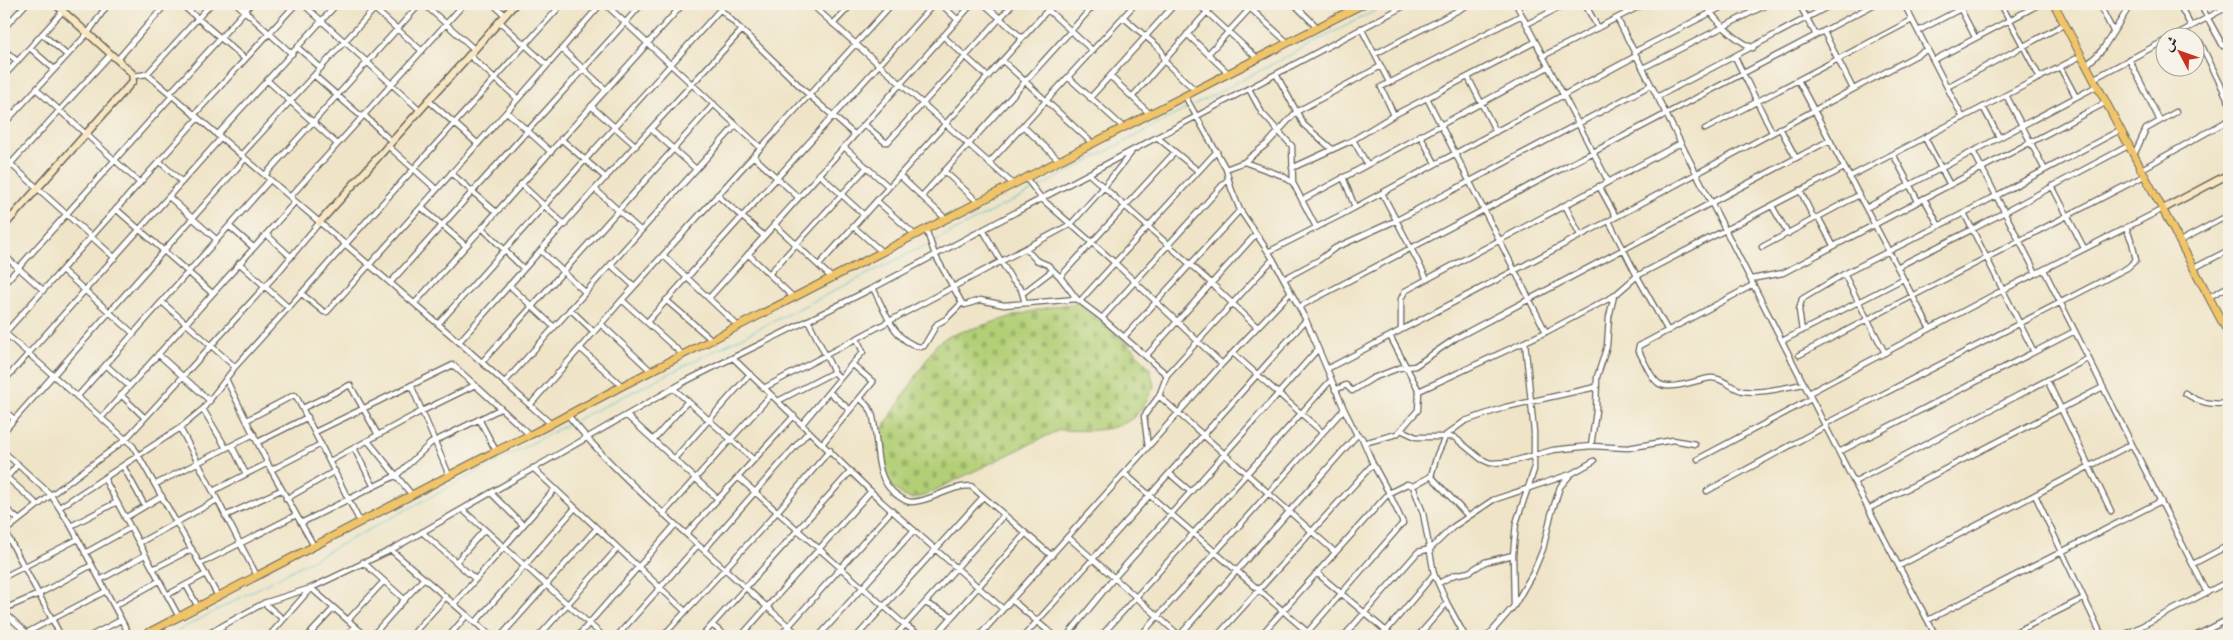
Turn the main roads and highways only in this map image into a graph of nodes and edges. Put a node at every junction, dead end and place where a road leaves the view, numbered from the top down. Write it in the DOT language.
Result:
graph roads {
  1 [pos="1363,4"];
  2 [pos="2054,4"];
  3 [pos="2227,324"];
  4 [pos="2229,335"];
  5 [pos="142,636"];
  1 -- 5 [label="main road"];
  2 -- 3 [label="main road"];
  3 -- 4 [label="main road"];
}
